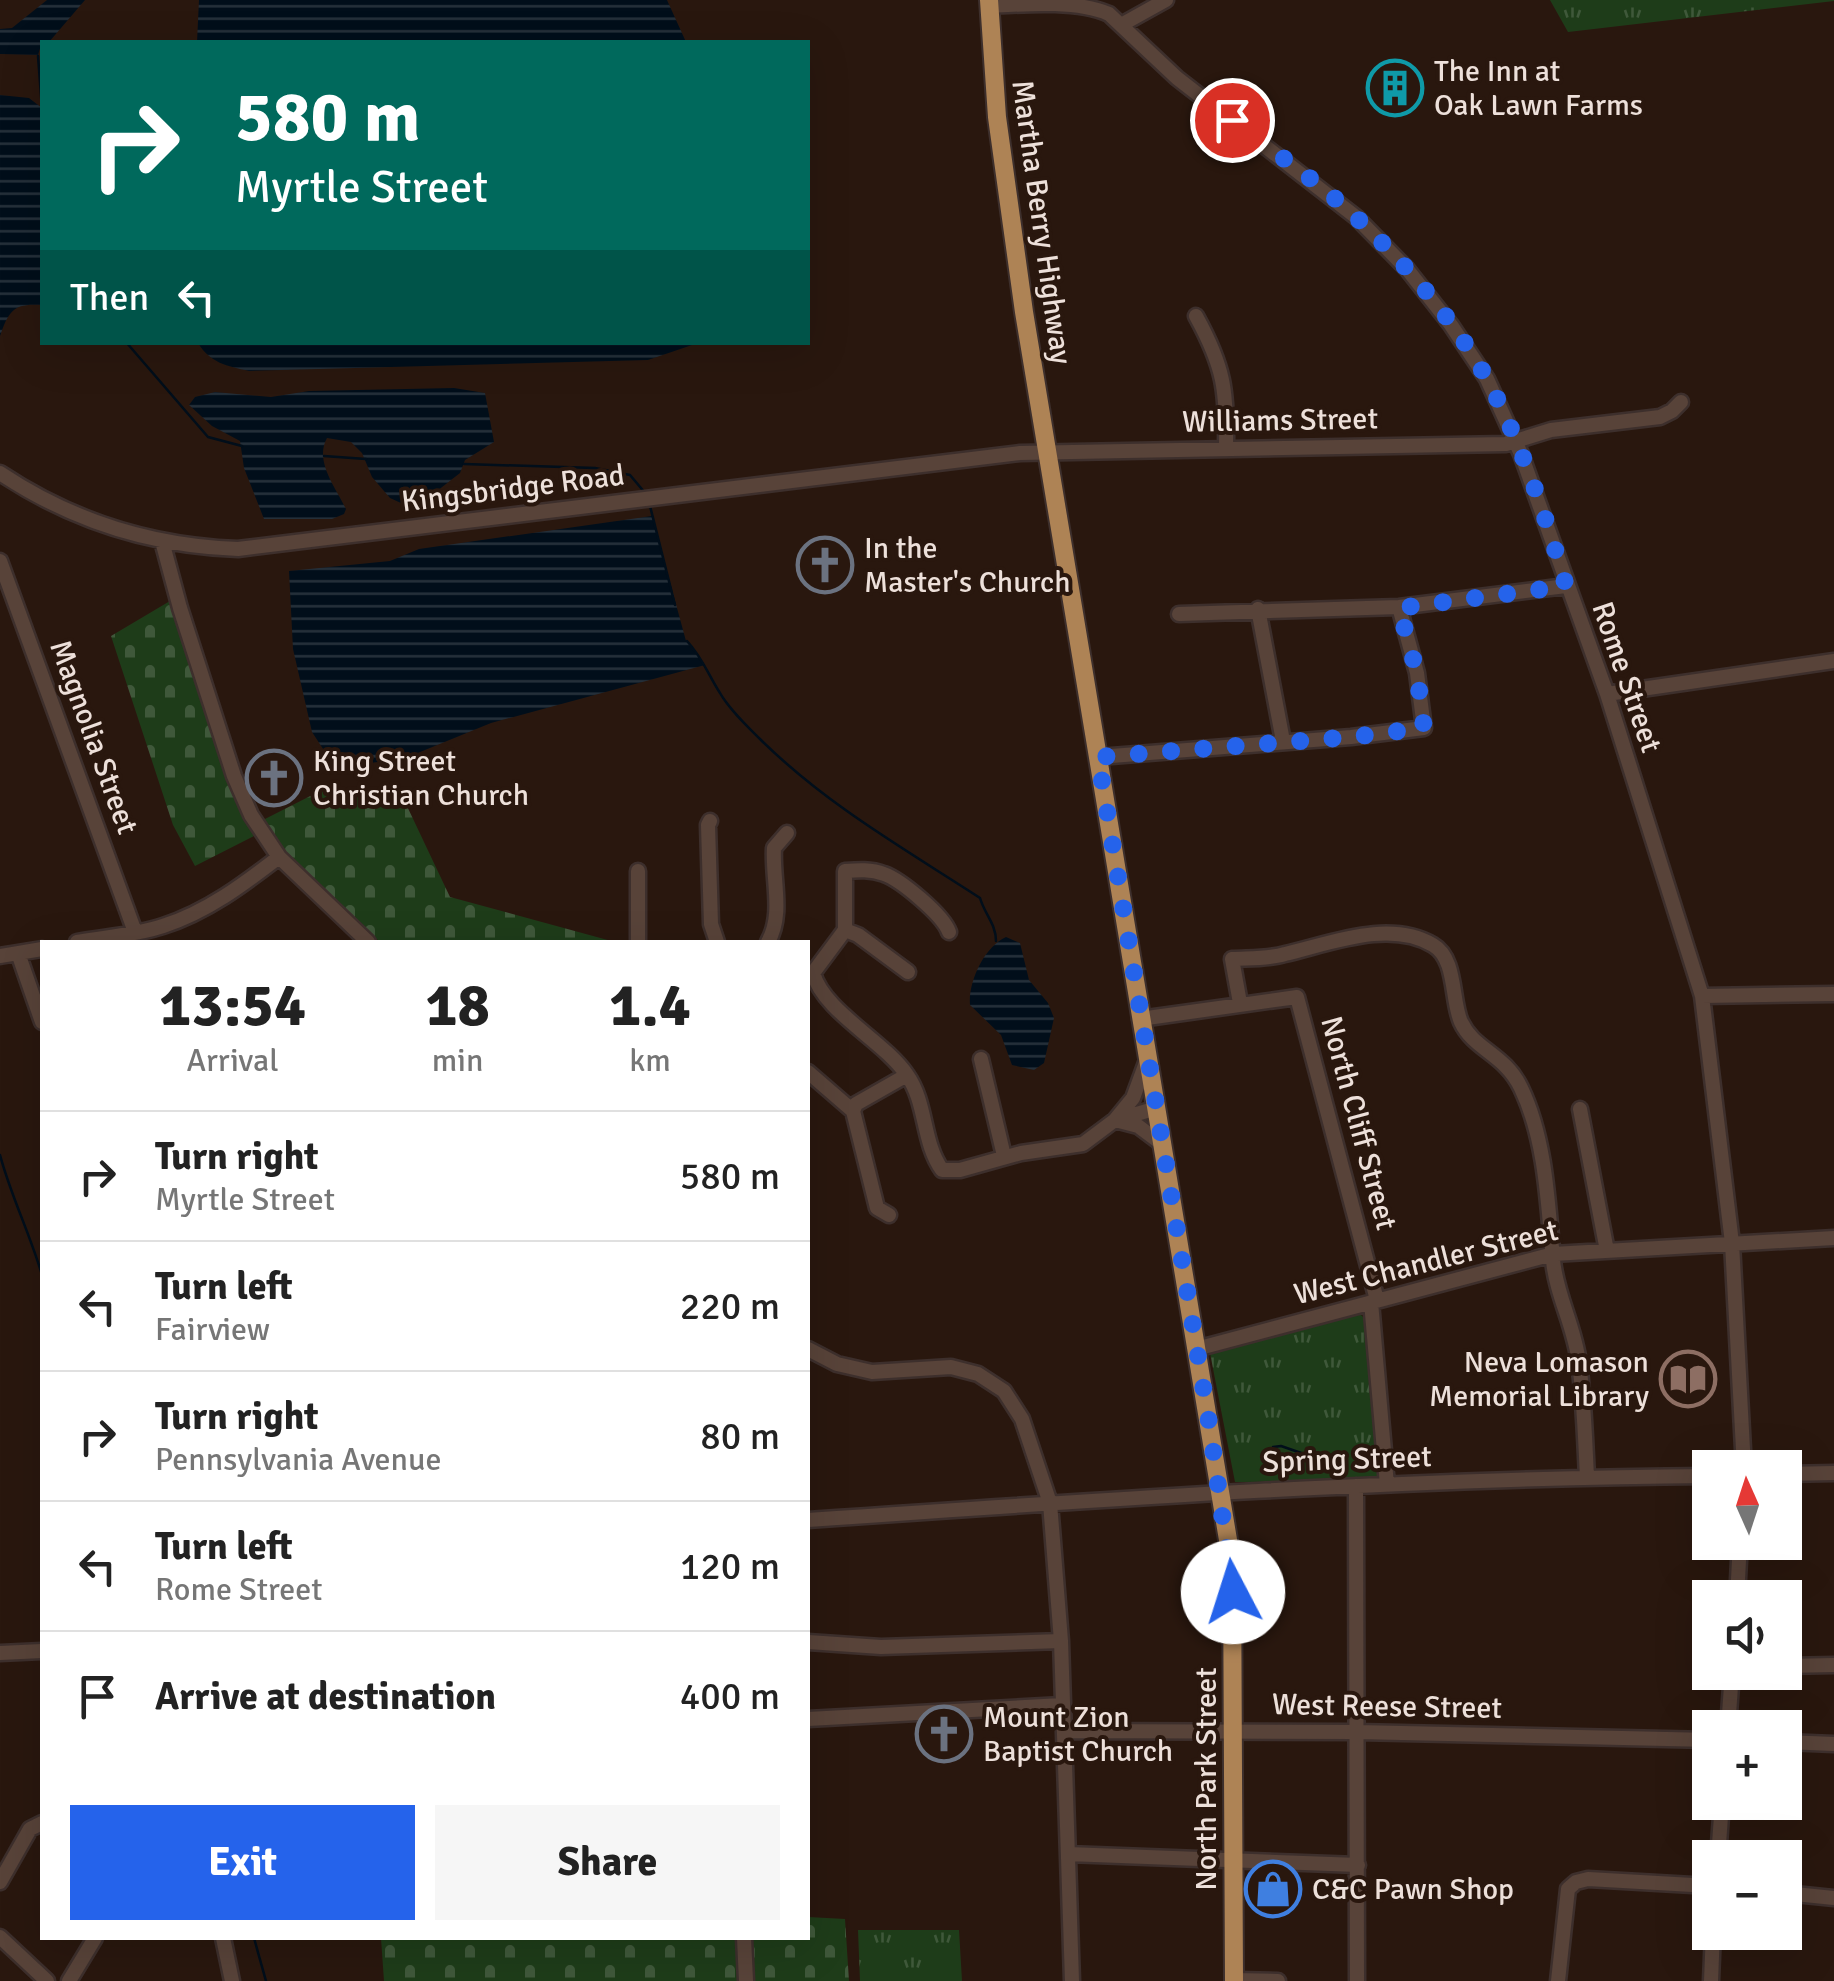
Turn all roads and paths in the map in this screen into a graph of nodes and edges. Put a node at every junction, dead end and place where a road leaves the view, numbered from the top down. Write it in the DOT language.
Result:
graph roads {
  1 [pos="1166,0"];
  2 [pos="989,3"];
  3 [pos="1121,24"];
  4 [pos="1196,316"];
  5 [pos="1681,402"];
  6 [pos="1515,443"];
  7 [pos="1226,448"];
  8 [pos="1046,452"];
  9 [pos="1,475"];
  10 [pos="162,542"];
  11 [pos="0,561"];
  12 [pos="1566,586"];
  13 [pos="1399,608"];
  14 [pos="1258,609"];
  15 [pos="1179,614"];
  16 [pos="1834,661"];
  17 [pos="1607,694"];
  18 [pos="1283,742"];
  19 [pos="1098,757"];
  20 [pos="710,822"];
  21 [pos="786,833"];
  22 [pos="280,857"];
  23 [pos="638,871"];
  24 [pos="163,926"];
  25 [pos="845,930"];
  26 [pos="135,932"];
  27 [pos="950,932"];
  28 [pos="88,940"];
  29 [pos="166,940"];
  30 [pos="366,940"];
  31 [pos="638,940"];
  32 [pos="716,940"];
  33 [pos="769,940"];
  34 [pos="40,949"];
  35 [pos="18,953"];
  36 [pos="0,956"];
  37 [pos="908,972"];
  38 [pos="1834,994"];
  39 [pos="1702,996"];
  40 [pos="1240,1003"];
  41 [pos="40,1016"];
  42 [pos="1140,1018"];
  43 [pos="981,1059"];
  44 [pos="1148,1060"];
  45 [pos="810,1074"];
  46 [pos="907,1075"];
  47 [pos="1157,1108"];
  48 [pos="1580,1108"];
  49 [pos="853,1111"];
  50 [pos="1115,1120"];
  51 [pos="1162,1144"];
  52 [pos="1004,1156"];
  53 [pos="889,1215"];
  54 [pos="1834,1238"];
  55 [pos="1732,1244"];
  56 [pos="1607,1250"];
  57 [pos="1554,1254"];
  58 [pos="1374,1301"];
  59 [pos="1196,1349"];
  60 [pos="810,1351"];
  61 [pos="1743,1450"];
  62 [pos="1834,1473"];
  63 [pos="1802,1474"];
  64 [pos="1588,1476"];
  65 [pos="1692,1476"];
  66 [pos="1356,1486"];
  67 [pos="1387,1486"];
  68 [pos="1220,1492"];
  69 [pos="1050,1503"];
  70 [pos="810,1520"];
  71 [pos="1061,1641"];
  72 [pos="810,1642"];
  73 [pos="40,1651"];
  74 [pos="0,1653"];
  75 [pos="1834,1665"];
  76 [pos="1802,1666"];
  77 [pos="1062,1705"];
  78 [pos="810,1719"];
  79 [pos="1064,1731"];
  80 [pos="1233,1732"];
  81 [pos="1357,1732"];
  82 [pos="1692,1740"];
  83 [pos="1802,1743"];
  84 [pos="1834,1744"];
  85 [pos="40,1823"];
  86 [pos="1068,1854"];
  87 [pos="1233,1858"];
  88 [pos="1358,1865"];
  89 [pos="0,1882"];
  90 [pos="1692,1885"];
  91 [pos="1802,1895"];
  92 [pos="1834,1898"];
  93 [pos="0,1937"];
  94 [pos="94,1940"];
  95 [pos="223,1940"];
  96 [pos="744,1940"];
  97 [pos="1712,1950"];
  98 [pos="75,1977"];
  99 [pos="48,1981"];
  100 [pos="232,1981"];
  101 [pos="746,1981"];
  102 [pos="1072,1981"];
  103 [pos="1234,1981"];
  104 [pos="1278,1981"];
  105 [pos="1357,1981"];
  106 [pos="1558,1981"];
  107 [pos="1711,1981"];
  1 -- 3 [label="street"];
  2 -- 3 [label="street, Rome Street"];
  2 -- 8 [label="main road, Martha Berry Highway"];
  3 -- 6 [label="street, Rome Street"];
  4 -- 7 [label="street"];
  5 -- 6 [label="street, Williams Street"];
  6 -- 7 [label="street, Williams Street"];
  6 -- 12 [label="street, Rome Street"];
  7 -- 8 [label="street, Williams Street"];
  8 -- 10 [label="street, Kingsbridge Road"];
  8 -- 19 [label="main road, North Park Street"];
  9 -- 10 [label="street, Kingsbridge Road"];
  10 -- 22 [label="street"];
  11 -- 26 [label="street, Magnolia Street"];
  12 -- 13 [label="street"];
  12 -- 17 [label="street, Rome Street"];
  13 -- 14 [label="street"];
  13 -- 18 [label="street"];
  14 -- 15 [label="street"];
  14 -- 18 [label="street"];
  16 -- 17 [label="street"];
  17 -- 39 [label="street, Rome Street"];
  18 -- 19 [label="street"];
  19 -- 42 [label="main road, North Park Street"];
  20 -- 32 [label="street"];
  21 -- 33 [label="street"];
  22 -- 24 [label="street"];
  22 -- 30 [label="street"];
  23 -- 31 [label="street"];
  24 -- 26 [label="street"];
  24 -- 29 [label="street"];
  25 -- 27 [label="street"];
  25 -- 37 [label="street"];
  25 -- 46 [label="street"];
  26 -- 28 [label="street"];
  34 -- 35 [label="street"];
  35 -- 36 [label="street"];
  35 -- 41 [label="street"];
  38 -- 39 [label="street"];
  39 -- 55 [label="street, Rome Street"];
  40 -- 42 [label="street, North Cliff Street"];
  40 -- 57 [label="street"];
  40 -- 58 [label="street, North Cliff Street"];
  42 -- 44 [label="main road, North Park Street"];
  43 -- 52 [label="street"];
  44 -- 47 [label="main road, North Park Street"];
  44 -- 50 [label="street"];
  45 -- 49 [label="street"];
  46 -- 49 [label="street"];
  46 -- 52 [label="street"];
  47 -- 50 [label="street"];
  47 -- 51 [label="main road, North Park Street"];
  48 -- 56 [label="street"];
  49 -- 53 [label="street"];
  50 -- 51 [label="street"];
  50 -- 52 [label="street"];
  51 -- 59 [label="main road, North Park Street"];
  54 -- 55 [label="street, West Chandler Street"];
  55 -- 56 [label="street, West Chandler Street"];
  55 -- 61 [label="street, Rome Street"];
  56 -- 57 [label="street, West Chandler Street"];
  57 -- 58 [label="street, West Chandler Street"];
  57 -- 64 [label="street"];
  58 -- 59 [label="street, West Chandler Street"];
  58 -- 67 [label="street, North Cliff Street"];
  59 -- 68 [label="main road, North Park Street"];
  60 -- 69 [label="street"];
  62 -- 63 [label="street"];
  64 -- 65 [label="street, Spring Street"];
  64 -- 67 [label="street, Spring Street"];
  66 -- 67 [label="street, Spring Street"];
  66 -- 68 [label="street, Spring Street"];
  66 -- 81 [label="street"];
  68 -- 69 [label="street, Spring Street"];
  68 -- 80 [label="main road, North Park Street"];
  69 -- 70 [label="street, Spring Street"];
  69 -- 71 [label="street"];
  71 -- 72 [label="street"];
  71 -- 77 [label="street"];
  73 -- 74 [label="street"];
  75 -- 76 [label="street"];
  77 -- 78 [label="street"];
  77 -- 79 [label="street"];
  79 -- 80 [label="street, West Reese Street"];
  79 -- 86 [label="street"];
  80 -- 81 [label="street, West Reese Street"];
  80 -- 87 [label="main road, North Park Street"];
  81 -- 82 [label="street, West Reese Street"];
  81 -- 88 [label="street"];
  83 -- 84 [label="street"];
  85 -- 89 [label="street"];
  86 -- 87 [label="street"];
  86 -- 102 [label="street"];
  87 -- 88 [label="street"];
  87 -- 103 [label="main road, North Park Street"];
  88 -- 105 [label="street"];
  90 -- 106 [label="street"];
  91 -- 92 [label="street"];
  93 -- 99 [label="street"];
  94 -- 98 [label="street"];
  95 -- 100 [label="street"];
  96 -- 101 [label="street"];
  97 -- 107 [label="street"];
  103 -- 104 [label="street"];
}
